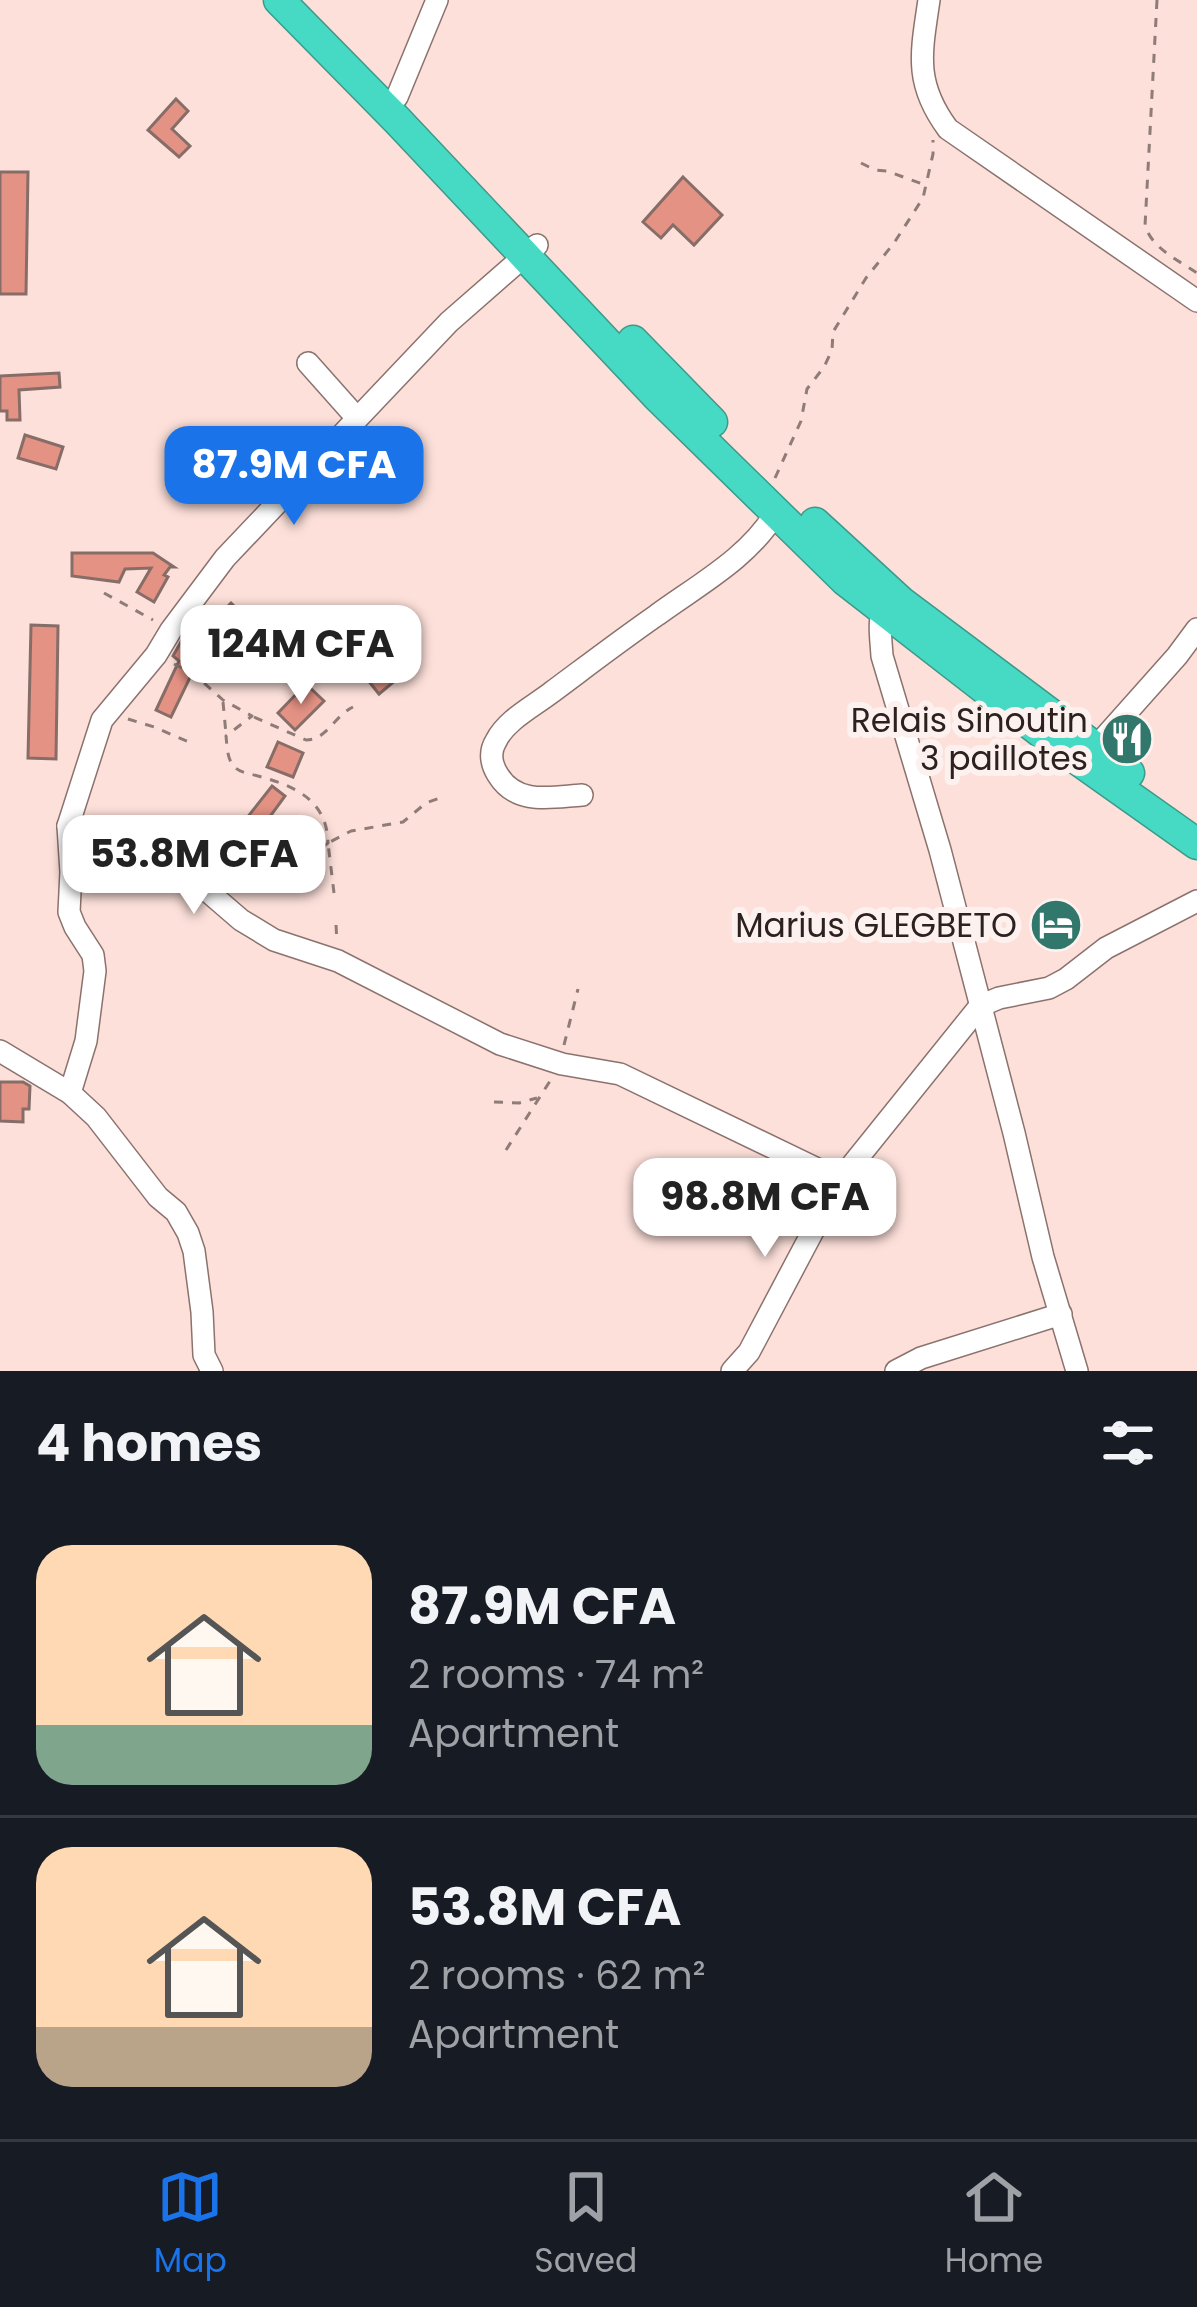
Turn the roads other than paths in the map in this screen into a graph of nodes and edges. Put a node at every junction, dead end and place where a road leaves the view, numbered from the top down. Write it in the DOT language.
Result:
graph roads {
  1 [pos="279,0"];
  2 [pos="437,0"];
  3 [pos="929,0"];
  4 [pos="307,11"];
  5 [pos="398,97"];
  6 [pos="530,250"];
  7 [pos="1197,301"];
  8 [pos="308,363"];
  9 [pos="356,418"];
  10 [pos="774,499"];
  11 [pos="886,602"];
  12 [pos="1197,628"];
  13 [pos="1096,747"];
  14 [pos="582,795"];
  15 [pos="1197,823"];
  16 [pos="68,826"];
  17 [pos="1197,844"];
  18 [pos="1197,901"];
  19 [pos="980,1006"];
  20 [pos="0,1051"];
  21 [pos="70,1093"];
  22 [pos="840,1180"];
  23 [pos="1061,1314"];
  24 [pos="754,1362"];
  25 [pos="212,1371"];
  26 [pos="732,1371"];
  27 [pos="896,1371"];
  28 [pos="1077,1371"];
  1 -- 4 [label="highway"];
  2 -- 5 [label="street"];
  3 -- 7 [label="street"];
  4 -- 5 [label="highway"];
  4 -- 6 [label="highway"];
  5 -- 6 [label="highway"];
  6 -- 9 [label="street"];
  6 -- 10 [label="highway"];
  8 -- 9 [label="street"];
  9 -- 16 [label="street"];
  10 -- 11 [label="highway"];
  10 -- 14 [label="street"];
  11 -- 13 [label="highway"];
  11 -- 17 [label="highway"];
  11 -- 19 [label="street"];
  12 -- 13 [label="street"];
  13 -- 15 [label="highway"];
  16 -- 21 [label="street"];
  16 -- 22 [label="street"];
  18 -- 19 [label="street"];
  19 -- 22 [label="street"];
  19 -- 23 [label="street"];
  20 -- 21 [label="street"];
  21 -- 25 [label="street"];
  22 -- 24 [label="street"];
  23 -- 27 [label="street"];
  23 -- 28 [label="street"];
  24 -- 26 [label="street"];
}
